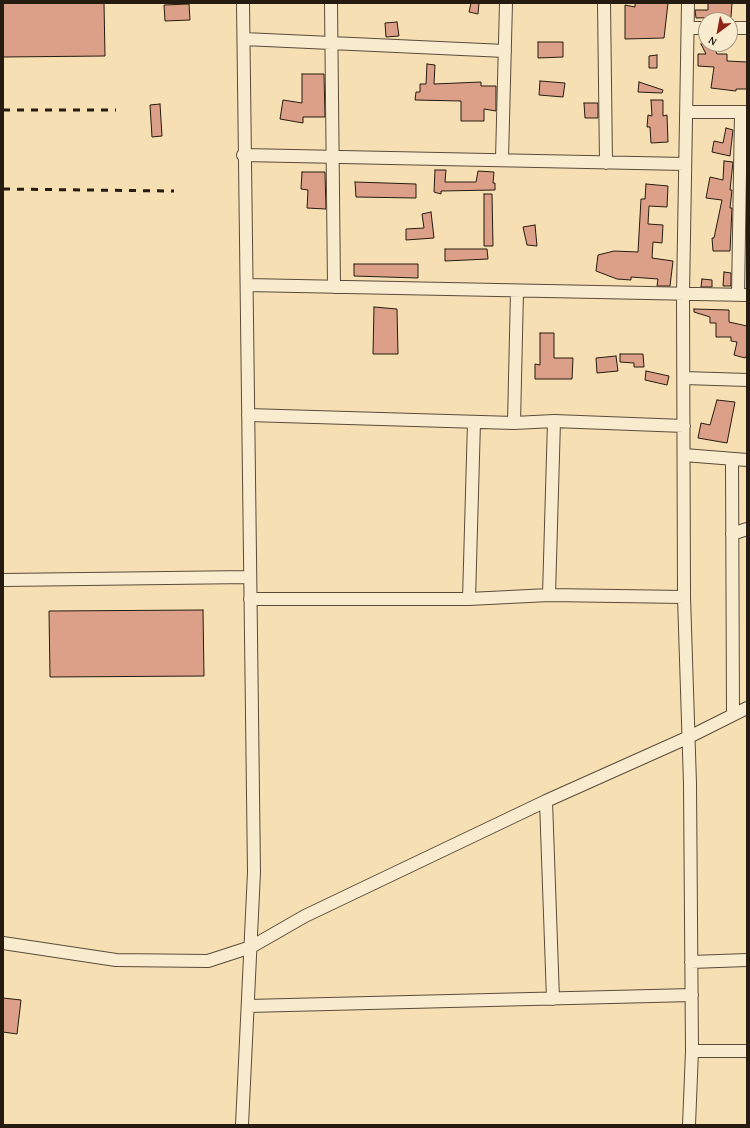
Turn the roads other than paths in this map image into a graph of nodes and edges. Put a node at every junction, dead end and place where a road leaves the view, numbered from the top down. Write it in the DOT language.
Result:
graph roads {
  1 [pos="243,3"];
  2 [pos="331,3"];
  3 [pos="506,3"];
  4 [pos="604,3"];
  5 [pos="688,3"];
  6 [pos="688,28"];
  7 [pos="698,28"];
  8 [pos="244,40"];
  9 [pos="331,44"];
  10 [pos="505,51"];
  11 [pos="687,112"];
  12 [pos="744,112"];
  13 [pos="243,155"];
  14 [pos="333,157"];
  15 [pos="502,159"];
  16 [pos="606,163"];
  17 [pos="685,164"];
  18 [pos="744,198"];
  19 [pos="247,285"];
  20 [pos="334,287"];
  21 [pos="517,291"];
  22 [pos="683,294"];
  23 [pos="742,295"];
  24 [pos="684,378"];
  25 [pos="747,380"];
  26 [pos="248,415"];
  27 [pos="554,421"];
  28 [pos="474,422"];
  29 [pos="514,423"];
  30 [pos="684,426"];
  31 [pos="684,455"];
  32 [pos="732,459"];
  33 [pos="747,460"];
  34 [pos="747,529"];
  35 [pos="732,534"];
  36 [pos="249,577"];
  37 [pos="3,580"];
  38 [pos="549,595"];
  39 [pos="684,597"];
  40 [pos="250,599"];
  41 [pos="469,599"];
  42 [pos="747,708"];
  43 [pos="733,714"];
  44 [pos="689,737"];
  45 [pos="546,801"];
  46 [pos="3,943"];
  47 [pos="251,947"];
  48 [pos="747,960"];
  49 [pos="691,962"];
  50 [pos="692,995"];
  51 [pos="554,999"];
  52 [pos="248,1006"];
  53 [pos="747,1050"];
  54 [pos="692,1051"];
  55 [pos="242,1125"];
  56 [pos="689,1125"];
  1 -- 8 [label="street"];
  2 -- 9 [label="street"];
  3 -- 10 [label="street"];
  4 -- 16 [label="street"];
  5 -- 6 [label="street"];
  6 -- 7 [label="street"];
  6 -- 11 [label="street"];
  8 -- 9 [label="street"];
  8 -- 13 [label="street"];
  9 -- 10 [label="street"];
  9 -- 14 [label="street"];
  10 -- 15 [label="street"];
  11 -- 12 [label="street"];
  11 -- 17 [label="street"];
  12 -- 18 [label="street"];
  13 -- 14 [label="street"];
  13 -- 19 [label="street"];
  14 -- 15 [label="street"];
  14 -- 20 [label="street"];
  15 -- 16 [label="street"];
  16 -- 17 [label="street"];
  17 -- 22 [label="street"];
  18 -- 23 [label="street"];
  19 -- 20 [label="street"];
  19 -- 26 [label="street"];
  20 -- 21 [label="street"];
  21 -- 22 [label="street"];
  21 -- 29 [label="street"];
  22 -- 23 [label="street"];
  22 -- 24 [label="street"];
  24 -- 25 [label="street"];
  24 -- 30 [label="street"];
  26 -- 28 [label="street"];
  26 -- 36 [label="street"];
  27 -- 29 [label="street"];
  27 -- 30 [label="street"];
  27 -- 38 [label="street"];
  28 -- 29 [label="street"];
  28 -- 41 [label="street"];
  30 -- 31 [label="street"];
  31 -- 32 [label="street"];
  31 -- 39 [label="street"];
  32 -- 33 [label="street"];
  32 -- 35 [label="street"];
  34 -- 35 [label="street"];
  35 -- 43 [label="street"];
  36 -- 37 [label="street"];
  36 -- 40 [label="street"];
  38 -- 39 [label="street"];
  38 -- 41 [label="street"];
  39 -- 44 [label="street"];
  40 -- 41 [label="street"];
  40 -- 47 [label="street"];
  42 -- 43 [label="street"];
  43 -- 44 [label="street"];
  44 -- 45 [label="street"];
  44 -- 49 [label="street"];
  45 -- 47 [label="street"];
  45 -- 51 [label="street"];
  46 -- 47 [label="street"];
  47 -- 52 [label="street"];
  48 -- 49 [label="street"];
  49 -- 50 [label="street"];
  50 -- 51 [label="street"];
  50 -- 54 [label="street"];
  51 -- 52 [label="street"];
  52 -- 55 [label="street"];
  53 -- 54 [label="street"];
  54 -- 56 [label="street"];
}
